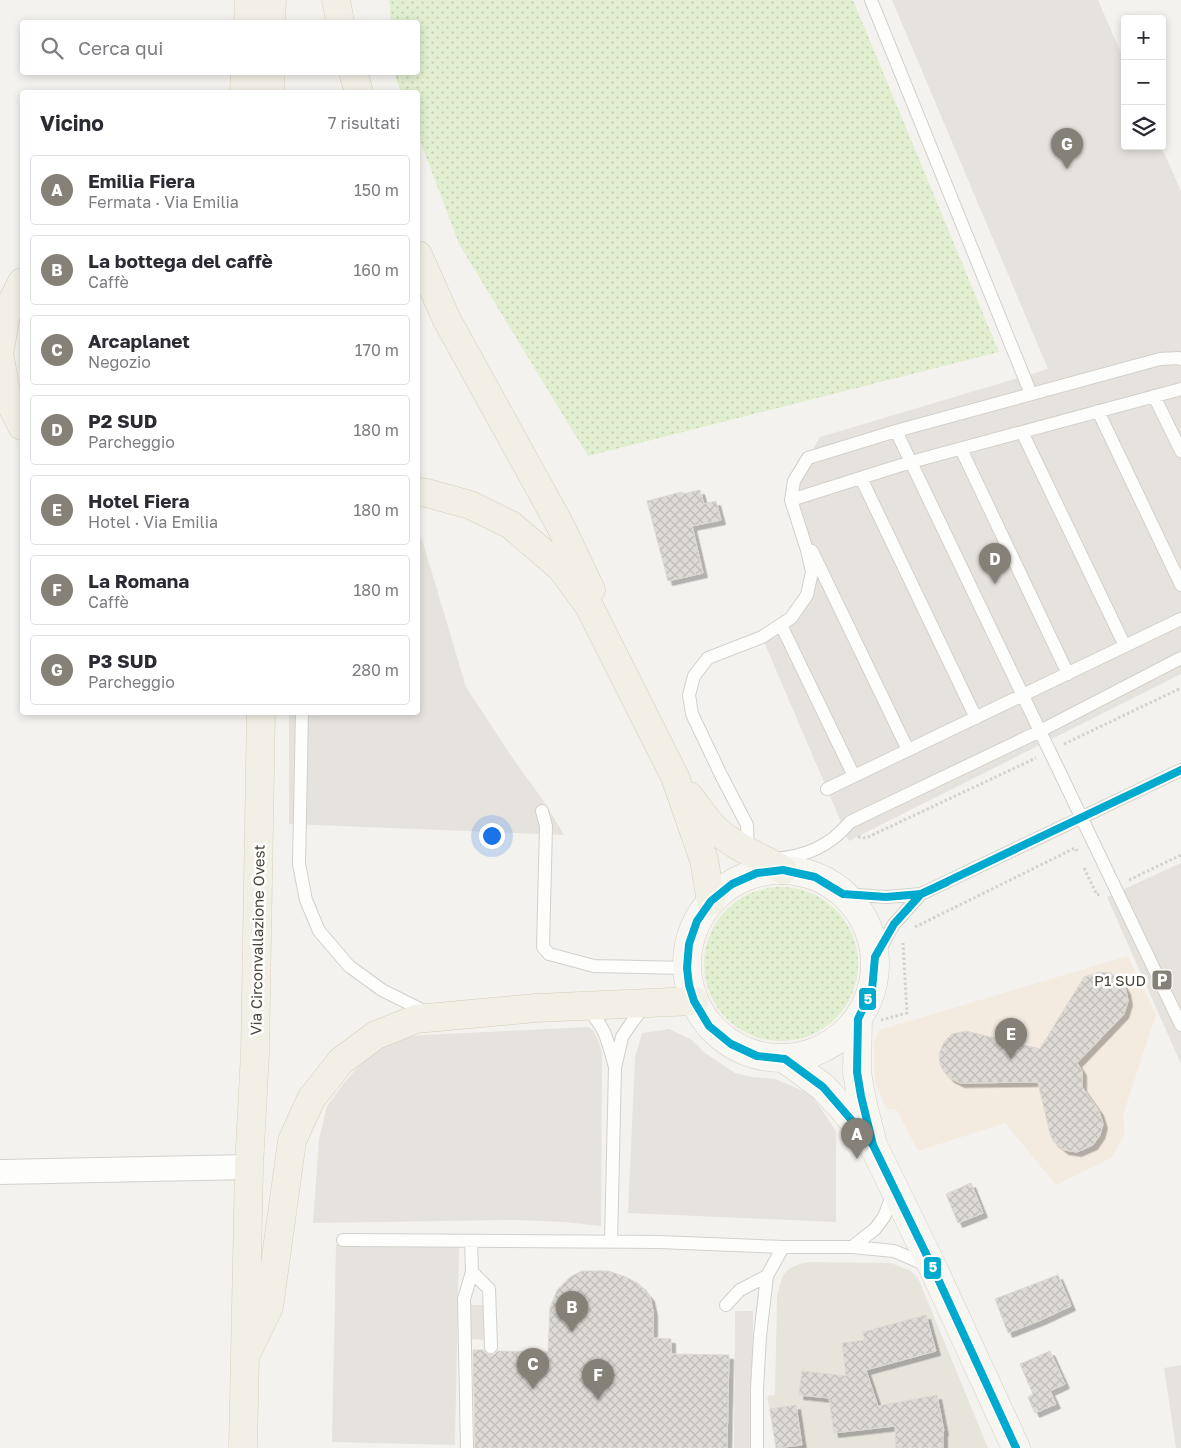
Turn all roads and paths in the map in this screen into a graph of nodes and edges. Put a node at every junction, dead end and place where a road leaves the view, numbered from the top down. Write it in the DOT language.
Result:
graph roads {
  1 [pos="249,0"];
  2 [pos="272,0"];
  3 [pos="336,0"];
  4 [pos="871,0"];
  5 [pos="248,20"];
  6 [pos="271,20"];
  7 [pos="340,20"];
  8 [pos="245,75"];
  9 [pos="270,75"];
  10 [pos="354,75"];
  11 [pos="244,90"];
  12 [pos="270,90"];
  13 [pos="358,90"];
  14 [pos="420,259"];
  15 [pos="20,286"];
  16 [pos="0,350"];
  17 [pos="0,358"];
  18 [pos="1181,359"];
  19 [pos="1181,389"];
  20 [pos="1031,394"];
  21 [pos="1154,396"];
  22 [pos="1098,411"];
  23 [pos="20,422"];
  24 [pos="896,431"];
  25 [pos="1022,432"];
  26 [pos="961,448"];
  27 [pos="1181,451"];
  28 [pos="911,462"];
  29 [pos="861,478"];
  30 [pos="420,492"];
  31 [pos="790,500"];
  32 [pos="797,519"];
  33 [pos="1181,585"];
  34 [pos="1181,620"];
  35 [pos="781,625"];
  36 [pos="1126,646"];
  37 [pos="610,648"];
  38 [pos="1181,658"];
  39 [pos="1068,674"];
  40 [pos="1180,688"];
  41 [pos="1023,695"];
  42 [pos="251,715"];
  43 [pos="261,715"];
  44 [pos="302,715"];
  45 [pos="976,718"];
  46 [pos="1040,731"];
  47 [pos="260,746"];
  48 [pos="908,750"];
  49 [pos="1050,751"];
  50 [pos="1181,770"];
  51 [pos="854,776"];
  52 [pos="675,777"];
  53 [pos="827,789"];
  54 [pos="542,811"];
  55 [pos="1080,817"];
  56 [pos="840,834"];
  57 [pos="1181,855"];
  58 [pos="1079,856"];
  59 [pos="765,861"];
  60 [pos="1083,864"];
  61 [pos="1114,887"];
  62 [pos="843,894"];
  63 [pos="921,894"];
  64 [pos="711,901"];
  65 [pos="911,929"];
  66 [pos="903,942"];
  67 [pos="875,958"];
  68 [pos="687,968"];
  69 [pos="694,1002"];
  70 [pos="647,1003"];
  71 [pos="582,1005"];
  72 [pos="435,1017"];
  73 [pos="868,1020"];
  74 [pos="1181,1025"];
  75 [pos="785,1059"];
  76 [pos="615,1068"];
  77 [pos="873,1145"];
  78 [pos="249,1167"];
  79 [pos="0,1172"];
  80 [pos="894,1190"];
  81 [pos="343,1240"];
  82 [pos="471,1241"];
  83 [pos="611,1242"];
  84 [pos="784,1246"];
  85 [pos="852,1247"];
  86 [pos="933,1268"];
  87 [pos="472,1272"];
  88 [pos="767,1276"];
  89 [pos="726,1305"];
  90 [pos="491,1347"];
  91 [pos="244,1358"];
  92 [pos="243,1448"];
  93 [pos="466,1448"];
  94 [pos="757,1448"];
  95 [pos="1016,1448"];
  1 -- 5 [label="main road"];
  2 -- 6 [label="main road"];
  3 -- 7 [label="main road"];
  4 -- 20 [label="lane"];
  8 -- 11 [label="main road"];
  9 -- 12 [label="main road"];
  10 -- 13 [label="main road"];
  14 -- 37 [label="main road"];
  15 -- 16 [label="main road"];
  17 -- 23 [label="main road"];
  18 -- 20 [label="lane"];
  19 -- 21 [label="lane"];
  20 -- 24 [label="lane"];
  21 -- 22 [label="lane"];
  21 -- 27 [label="lane"];
  22 -- 25 [label="lane"];
  22 -- 33 [label="lane"];
  24 -- 28 [label="lane"];
  24 -- 31 [label="lane"];
  25 -- 26 [label="lane"];
  25 -- 36 [label="lane"];
  26 -- 28 [label="lane"];
  26 -- 39 [label="lane"];
  28 -- 29 [label="lane"];
  28 -- 41 [label="lane"];
  29 -- 31 [label="lane"];
  29 -- 45 [label="lane"];
  30 -- 37 [label="main road"];
  31 -- 32 [label="lane"];
  32 -- 35 [label="lane"];
  32 -- 48 [label="lane"];
  34 -- 36 [label="lane"];
  35 -- 51 [label="lane"];
  35 -- 59 [label="lane"];
  36 -- 39 [label="lane"];
  37 -- 52 [label="main road"];
  38 -- 46 [label="lane"];
  39 -- 41 [label="lane"];
  40 -- 49 [label="path"];
  41 -- 45 [label="lane"];
  41 -- 46 [label="lane"];
  42 -- 47 [label="main road"];
  43 -- 47 [label="main road, Via Circonvallazione Ovest"];
  44 -- 72 [label="lane"];
  45 -- 48 [label="lane"];
  46 -- 49 [label="lane"];
  46 -- 56 [label="lane"];
  47 -- 78 [label="main road, Via Circonvallazione Ovest"];
  48 -- 51 [label="lane"];
  49 -- 55 [label="lane"];
  49 -- 56 [label="path"];
  50 -- 55 [label="lane"];
  51 -- 53 [label="lane"];
  52 -- 59 [label="main road"];
  52 -- 64 [label="main road"];
  54 -- 68 [label="lane"];
  55 -- 61 [label="lane"];
  55 -- 63 [label="lane"];
  56 -- 59 [label="lane"];
  57 -- 61 [label="path"];
  58 -- 65 [label="path"];
  59 -- 62 [label="main road"];
  59 -- 64 [label="main road"];
  60 -- 61 [label="path"];
  61 -- 74 [label="lane"];
  62 -- 63 [label="lane"];
  62 -- 67 [label="main road"];
  63 -- 67 [label="lane"];
  64 -- 68 [label="main road"];
  66 -- 73 [label="path"];
  67 -- 73 [label="main road"];
  68 -- 69 [label="main road"];
  69 -- 70 [label="main road"];
  69 -- 75 [label="main road"];
  70 -- 71 [label="main road"];
  70 -- 76 [label="lane"];
  71 -- 72 [label="main road"];
  71 -- 76 [label="lane"];
  72 -- 91 [label="main road"];
  73 -- 75 [label="main road"];
  73 -- 77 [label="main road"];
  75 -- 77 [label="main road"];
  76 -- 83 [label="lane"];
  77 -- 80 [label="main road"];
  78 -- 79 [label="street"];
  78 -- 91 [label="main road, Via Circonvallazione Ovest"];
  80 -- 85 [label="lane"];
  80 -- 86 [label="main road"];
  81 -- 82 [label="lane"];
  82 -- 83 [label="lane"];
  82 -- 87 [label="lane"];
  83 -- 84 [label="lane"];
  84 -- 85 [label="lane"];
  84 -- 88 [label="lane"];
  85 -- 86 [label="lane"];
  86 -- 95 [label="main road"];
  87 -- 90 [label="lane"];
  87 -- 93 [label="lane"];
  88 -- 89 [label="lane"];
  88 -- 94 [label="lane"];
  91 -- 92 [label="main road, Via Circonvallazione Ovest"];
}
